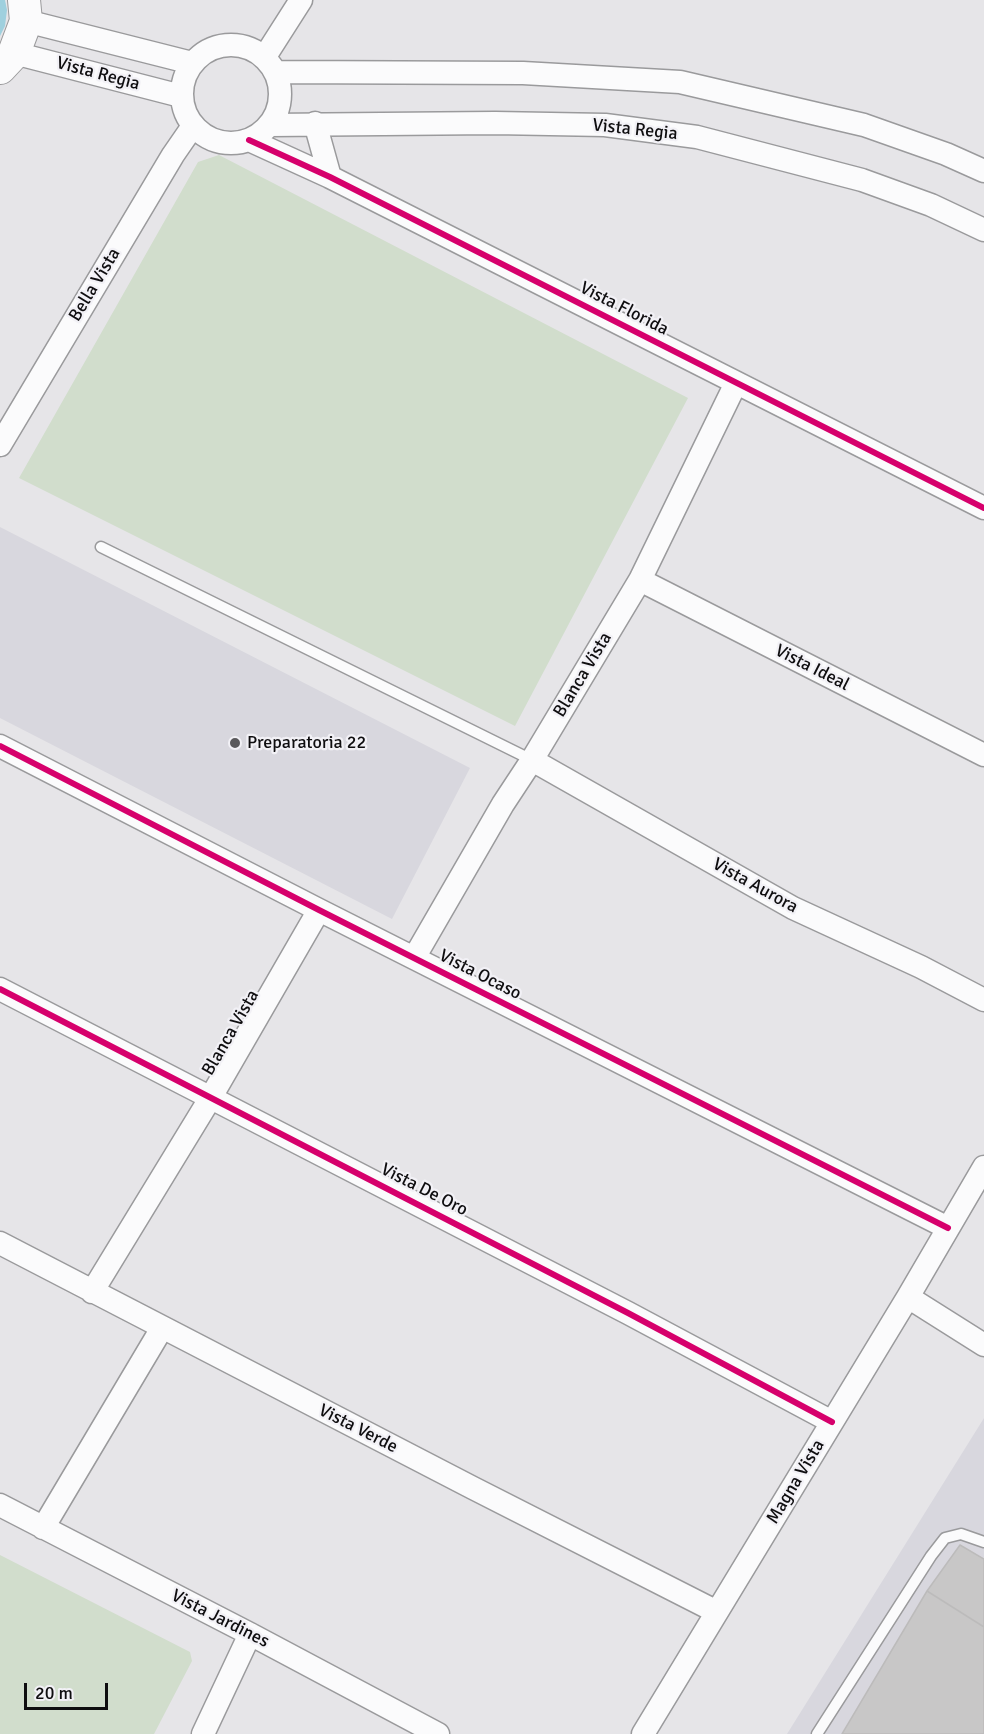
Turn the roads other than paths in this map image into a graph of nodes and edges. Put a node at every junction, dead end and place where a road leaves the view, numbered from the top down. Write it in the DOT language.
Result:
graph roads {
  1 [pos="301,0"];
  2 [pos="25,11"];
  3 [pos="7,60"];
  4 [pos="192,63"];
  5 [pos="269,65"];
  6 [pos="181,96"];
  7 [pos="315,123"];
  8 [pos="270,124"];
  9 [pos="193,126"];
  10 [pos="249,140"];
  11 [pos="984,171"];
  12 [pos="330,177"];
  13 [pos="984,230"];
  14 [pos="736,383"];
  15 [pos="0,445"];
  16 [pos="984,508"];
  17 [pos="101,547"];
  18 [pos="640,580"];
  19 [pos="0,746"];
  20 [pos="984,755"];
  21 [pos="532,760"];
  22 [pos="319,910"];
  23 [pos="414,958"];
  24 [pos="0,989"];
  25 [pos="984,1000"];
  26 [pos="211,1097"];
  27 [pos="984,1167"];
  28 [pos="948,1228"];
  29 [pos="0,1243"];
  30 [pos="92,1292"];
  31 [pos="908,1297"];
  32 [pos="162,1328"];
  33 [pos="984,1345"];
  34 [pos="832,1422"];
  35 [pos="0,1505"];
  36 [pos="43,1528"];
  37 [pos="984,1542"];
  38 [pos="717,1612"];
  39 [pos="250,1634"];
  40 [pos="203,1734"];
  41 [pos="438,1734"];
  42 [pos="643,1734"];
  43 [pos="817,1734"];
  1 -- 5 [label="street"];
  2 -- 3 [label="street"];
  2 -- 4 [label="street, Vista Regia"];
  3 -- 6 [label="street, Vista Regia"];
  4 -- 5 [label="street"];
  4 -- 6 [label="street"];
  5 -- 8 [label="street"];
  5 -- 11 [label="street"];
  6 -- 9 [label="street"];
  7 -- 8 [label="street, Vista Regia"];
  7 -- 12 [label="street"];
  7 -- 13 [label="street, Vista Regia"];
  8 -- 10 [label="street"];
  9 -- 10 [label="street"];
  9 -- 15 [label="street, Bella Vista"];
  10 -- 12 [label="street, Vista Florida"];
  12 -- 14 [label="street, Vista Florida"];
  14 -- 16 [label="street, Vista Florida"];
  14 -- 18 [label="street, Blanca Vista"];
  17 -- 21 [label="lane"];
  18 -- 20 [label="street, Vista Ideal"];
  18 -- 21 [label="street, Blanca Vista"];
  19 -- 22 [label="street, Vista Ocaso"];
  21 -- 23 [label="street, Blanca Vista"];
  21 -- 25 [label="street, Vista Aurora"];
  22 -- 23 [label="street, Vista Ocaso"];
  22 -- 26 [label="street, Blanca Vista"];
  23 -- 28 [label="street, Vista Ocaso"];
  24 -- 26 [label="street, Vista De Oro"];
  26 -- 30 [label="street, Blanca Vista"];
  26 -- 34 [label="street, Vista De Oro"];
  27 -- 28 [label="street, Magna Vista"];
  28 -- 31 [label="street, Magna Vista"];
  29 -- 30 [label="street, Vista Verde"];
  30 -- 32 [label="street, Vista Verde"];
  31 -- 33 [label="street"];
  31 -- 34 [label="street, Magna Vista"];
  32 -- 36 [label="street"];
  32 -- 38 [label="street, Vista Verde"];
  34 -- 38 [label="street, Magna Vista"];
  35 -- 36 [label="street, Vista Jardines"];
  36 -- 39 [label="street, Vista Jardines"];
  37 -- 43 [label="lane"];
  38 -- 42 [label="street, Magna Vista"];
  39 -- 40 [label="street"];
  39 -- 41 [label="street, Vista Jardines"];
}
